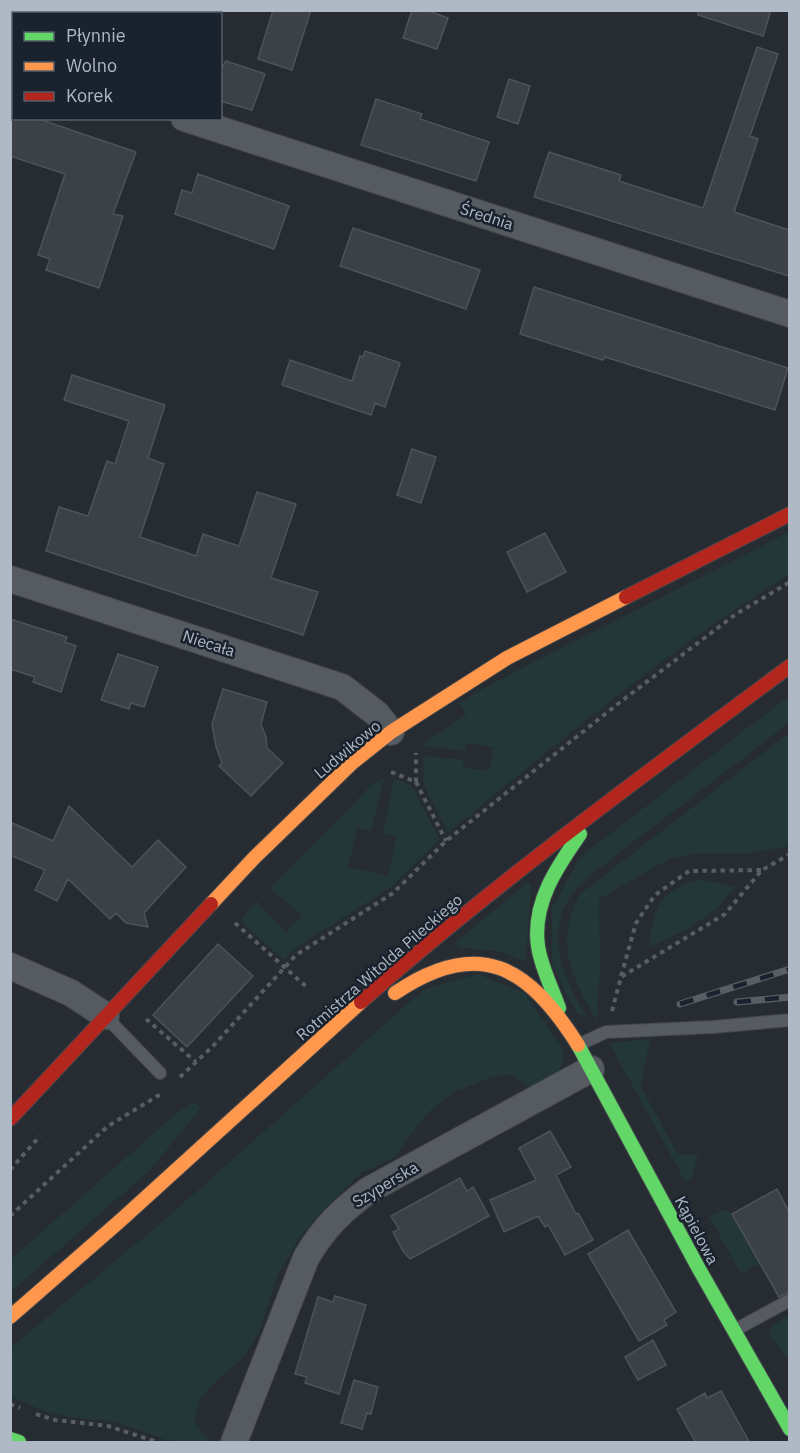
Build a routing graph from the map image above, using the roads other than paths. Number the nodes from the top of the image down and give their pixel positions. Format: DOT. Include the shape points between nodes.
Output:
graph roads {
  1 [pos="190,120"];
  2 [pos="789,314"];
  3 [pos="789,513"];
  4 [pos="10,579"];
  5 [pos="789,666"];
  6 [pos="391,732"];
  7 [pos="612,799"];
  8 [pos="10,966"];
  9 [pos="106,1016"];
  10 [pos="789,1020"];
  11 [pos="564,1021"];
  12 [pos="315,1044"];
  13 [pos="578,1045"];
  14 [pos="591,1068"];
  15 [pos="160,1073"];
  16 [pos="10,1119"];
  17 [pos="789,1300"];
  18 [pos="10,1317"];
  19 [pos="734,1331"];
  20 [pos="789,1429"];
  21 [pos="10,1439"];
  22 [pos="18,1442"];
  23 [pos="234,1443"];
  1 -- 2 [label="street, Średnia"];
  3 -- 6 [label="main road, Ludwikowo" via="507,658"];
  4 -- 6 [label="street, Niecała" via="342,687 377,714"];
  5 -- 7 [label="main road, Rotmistrza Witolda Pileckiego"];
  6 -- 9 [label="main road, Ludwikowo" via="340,774 254,858"];
  7 -- 11 [label="main road" via="582,830 565,855 551,877 540,907 538,946"];
  7 -- 12 [label="main road, Rotmistrza Witolda Pileckiego" via="449,926"];
  8 -- 9 [label="street" via="71,993"];
  9 -- 15 [label="lane"];
  9 -- 16 [label="main road, Ludwikowo"];
  10 -- 13 [label="lane" via="606,1032"];
  11 -- 12 [label="main road" via="528,982 513,972 493,964 472,962 434,970"];
  11 -- 13 [label="main road, Kąpielowa"];
  12 -- 18 [label="main road, Rotmistrza Witolda Pileckiego"];
  13 -- 14 [label="main road, Kąpielowa"];
  14 -- 19 [label="main road, Kąpielowa"];
  14 -- 23 [label="street, Szyperska" via="369,1190 341,1211 306,1258"];
  17 -- 19 [label="lane"];
  19 -- 20 [label="main road, Kąpielowa"];
  21 -- 22 [label="main road"];
}
